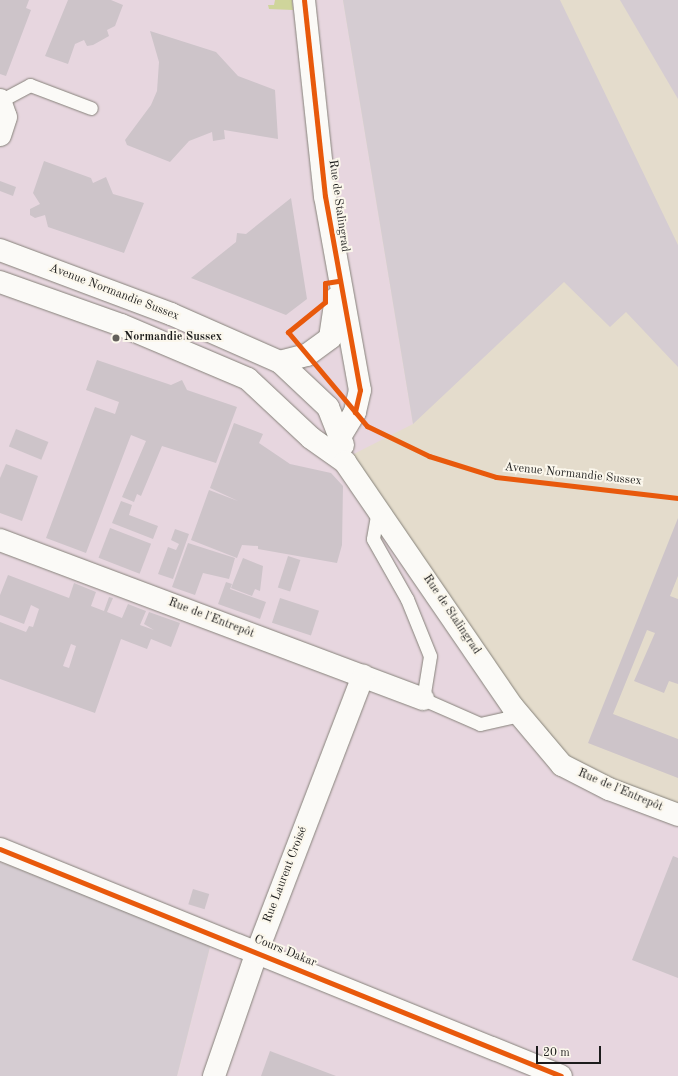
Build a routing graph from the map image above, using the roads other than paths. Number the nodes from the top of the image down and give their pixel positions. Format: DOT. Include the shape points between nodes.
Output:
graph roads {
  1 [pos="304,0"];
  2 [pos="90,108"];
  3 [pos="2,113"];
  4 [pos="0,250"];
  5 [pos="338,281"];
  6 [pos="0,282"];
  7 [pos="280,362"];
  8 [pos="341,435"];
  9 [pos="345,462"];
  10 [pos="378,510"];
  11 [pos="2,546"];
  12 [pos="362,676"];
  13 [pos="422,699"];
  14 [pos="520,715"];
  15 [pos="562,765"];
  16 [pos="678,815"];
  17 [pos="0,848"];
  18 [pos="257,952"];
  19 [pos="214,1076"];
  20 [pos="561,1076"];
  1 -- 5 [label="street, Rue de Stalingrad" via="325,196"];
  2 -- 3 [label="lane" via="30,85"];
  4 -- 7 [label="street, Avenue Normandie Sussex" via="171,314"];
  5 -- 7 [label="street, Rue de Stalingrad" via="330,338 307,355"];
  5 -- 8 [label="street, Rue de Stalingrad" via="360,390 355,412"];
  6 -- 9 [label="street" via="121,325 248,379 311,438"];
  7 -- 8 [label="street, Avenue Normandie Sussex" via="328,407"];
  8 -- 9 [label="street, Avenue Normandie Sussex"];
  9 -- 10 [label="street, Rue de Stalingrad"];
  10 -- 13 [label="lane" via="373,539 407,599 430,656"];
  10 -- 14 [label="street, Rue de Stalingrad"];
  11 -- 12 [label="street, Rue de l'Entrepôt"];
  12 -- 13 [label="street, Rue de l'Entrepôt"];
  12 -- 18 [label="street, Rue Laurent Croisé"];
  13 -- 14 [label="lane" via="480,724"];
  14 -- 15 [label="street, Rue de Stalingrad"];
  15 -- 16 [label="street, Rue de l'Entrepôt" via="610,789"];
  17 -- 18 [label="street, Cours Dakar"];
  18 -- 19 [label="street, Rue Laurent Croisé"];
  18 -- 20 [label="street, Cours Dakar"];
}
